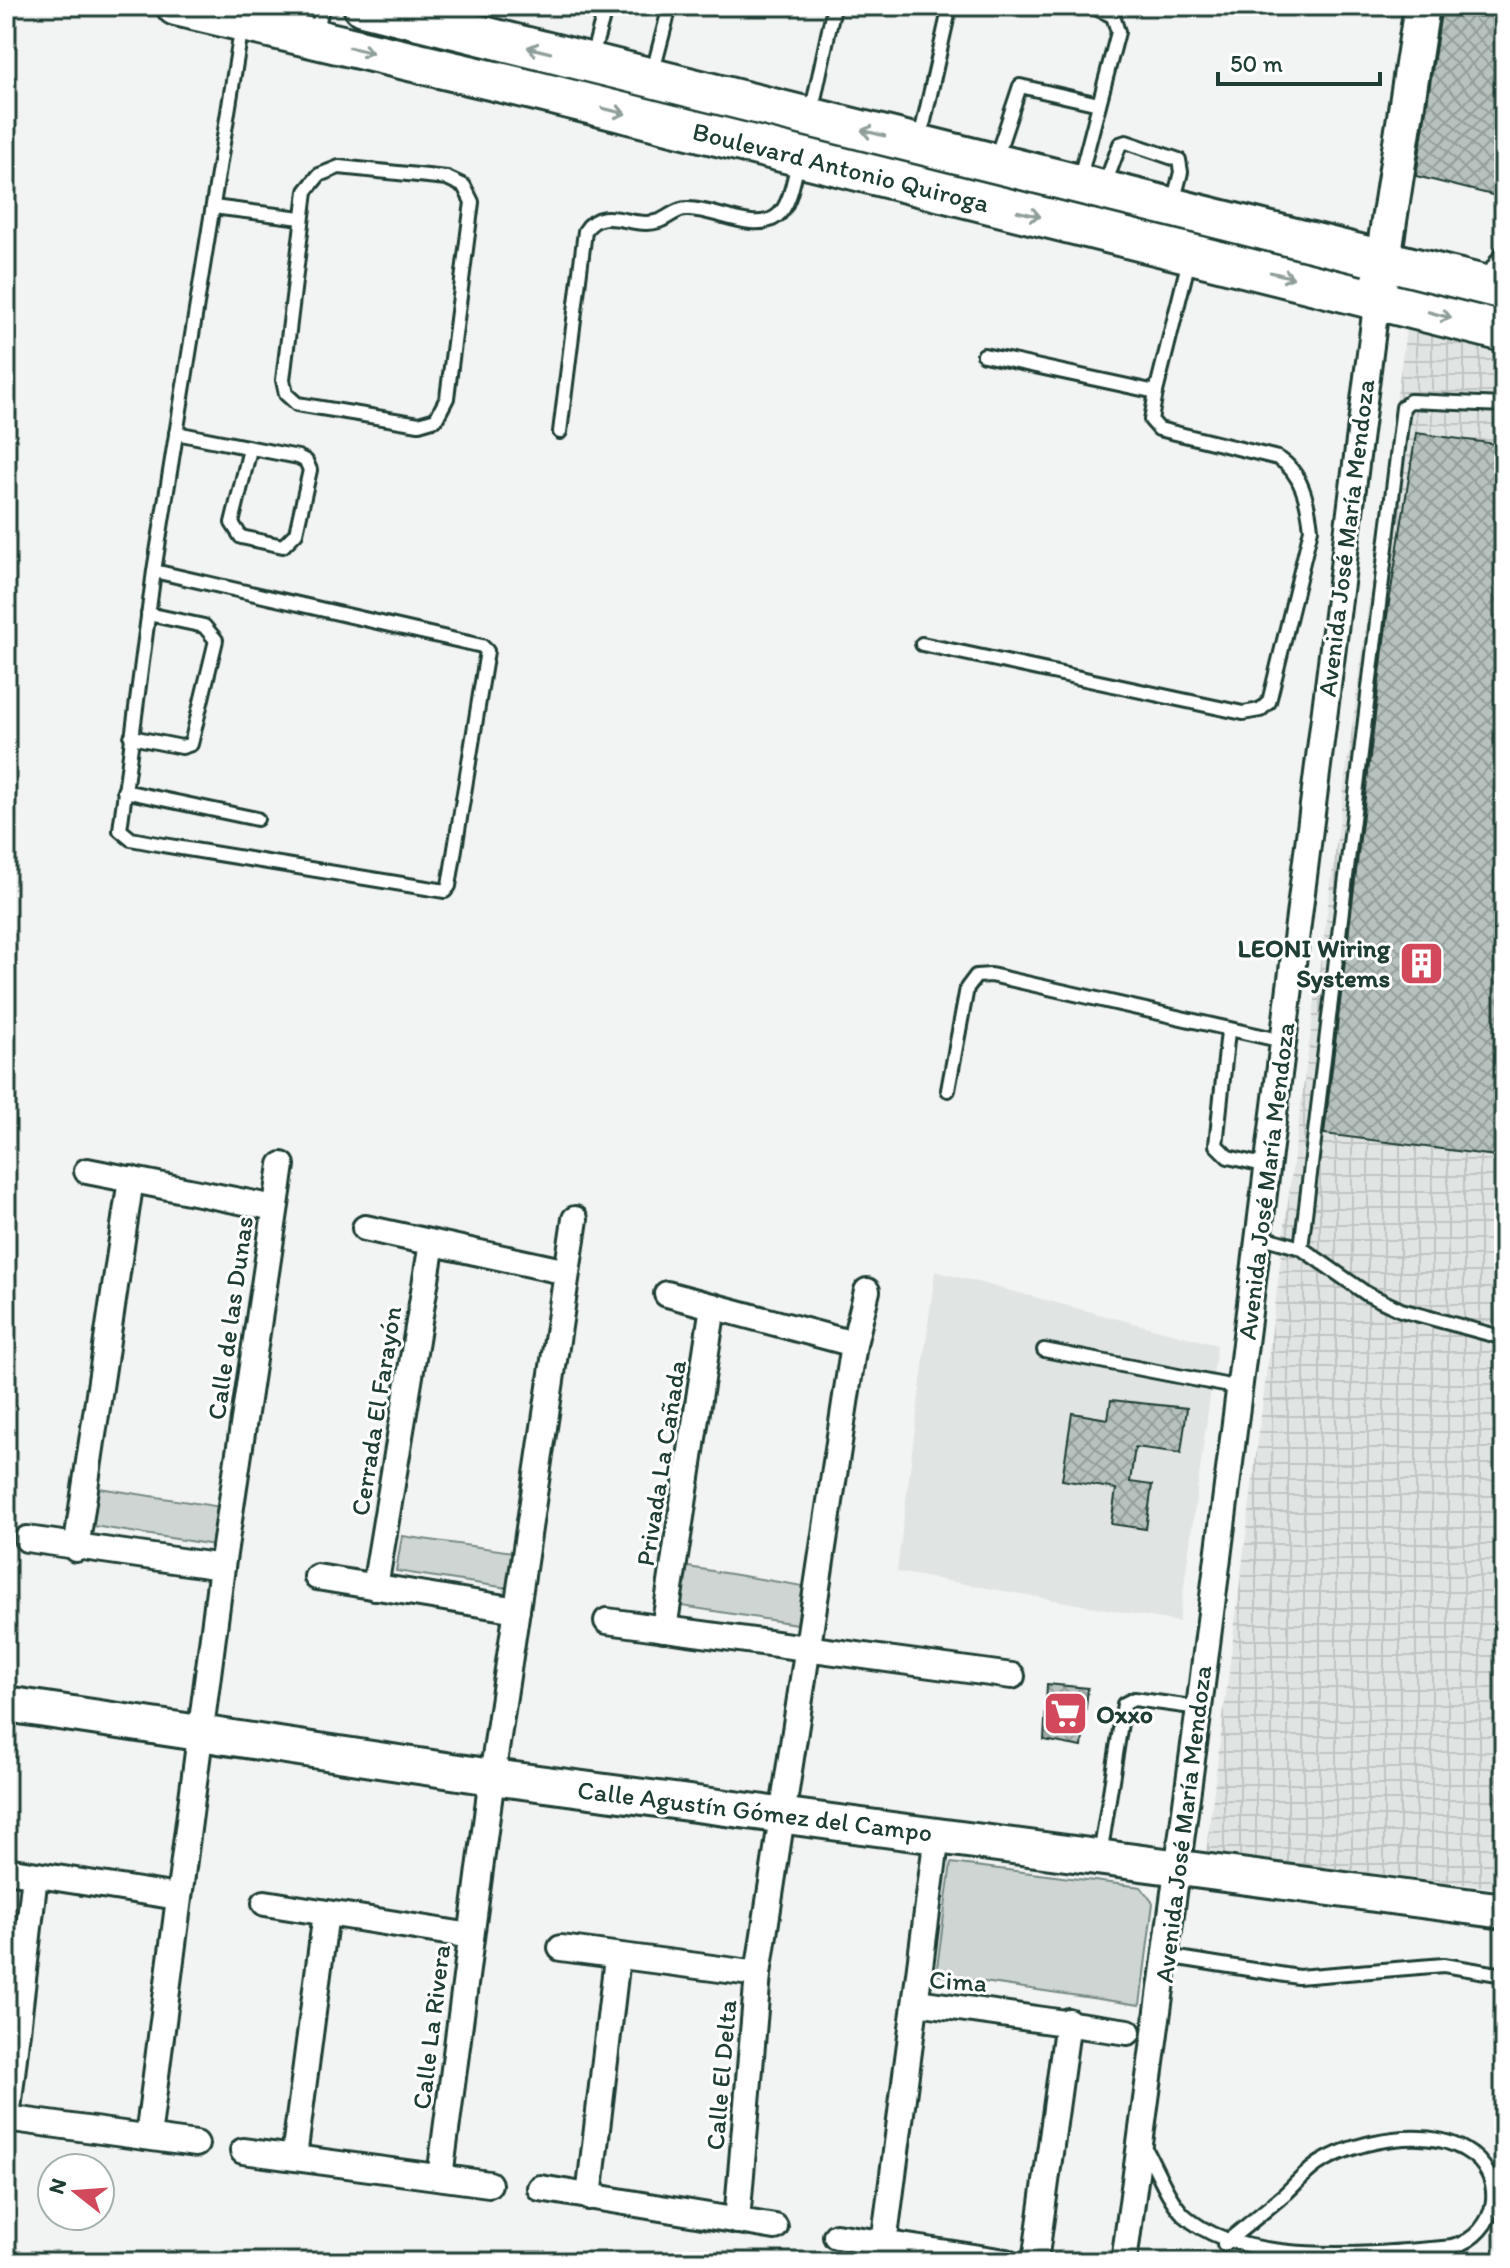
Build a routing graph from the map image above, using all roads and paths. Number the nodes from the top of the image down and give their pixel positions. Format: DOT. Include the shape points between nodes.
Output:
graph roads {
  1 [pos="176,6"];
  2 [pos="363,6"];
  3 [pos="606,6"];
  4 [pos="670,6"];
  5 [pos="834,6"];
  6 [pos="950,6"];
  7 [pos="1092,6"];
  8 [pos="1422,6"];
  9 [pos="244,14"];
  10 [pos="440,15"];
  11 [pos="303,21"];
  12 [pos="591,63"];
  13 [pos="651,78"];
  14 [pos="1099,104"];
  15 [pos="811,117"];
  16 [pos="919,144"];
  17 [pos="799,158"];
  18 [pos="995,163"];
  19 [pos="1091,187"];
  20 [pos="213,207"];
  21 [pos="1172,208"];
  22 [pos="301,218"];
  23 [pos="1504,250"];
  24 [pos="1191,253"];
  25 [pos="1383,261"];
  26 [pos="1493,287"];
  27 [pos="1377,298"];
  28 [pos="1504,332"];
  29 [pos="984,355"];
  30 [pos="1156,392"];
  31 [pos="1504,405"];
  32 [pos="560,432"];
  33 [pos="176,433"];
  34 [pos="250,449"];
  35 [pos="154,571"];
  36 [pos="148,614"];
  37 [pos="922,644"];
  38 [pos="131,737"];
  39 [pos="124,791"];
  40 [pos="257,819"];
  41 [pos="1228,1031"];
  42 [pos="1283,1041"];
  43 [pos="948,1090"];
  44 [pos="282,1165"];
  45 [pos="1268,1166"];
  46 [pos="87,1171"];
  47 [pos="131,1179"];
  48 [pos="275,1208"];
  49 [pos="575,1219"];
  50 [pos="365,1228"];
  51 [pos="1259,1236"];
  52 [pos="432,1243"];
  53 [pos="1301,1248"];
  54 [pos="567,1272"];
  55 [pos="867,1291"];
  56 [pos="667,1294"];
  57 [pos="713,1306"];
  58 [pos="1504,1338"];
  59 [pos="854,1344"];
  60 [pos="1044,1350"];
  61 [pos="1240,1388"];
  62 [pos="27,1539"];
  63 [pos="76,1549"];
  64 [pos="222,1567"];
  65 [pos="317,1577"];
  66 [pos="375,1587"];
  67 [pos="517,1610"];
  68 [pos="607,1621"];
  69 [pos="664,1629"];
  70 [pos="807,1649"];
  71 [pos="1012,1676"];
  72 [pos="6,1704"];
  73 [pos="1199,1708"];
  74 [pos="202,1732"];
  75 [pos="492,1777"];
  76 [pos="783,1815"];
  77 [pos="937,1835"];
  78 [pos="1100,1859"];
  79 [pos="1178,1868"];
  80 [pos="6,1870"];
  81 [pos="35,1875"];
  82 [pos="178,1897"];
  83 [pos="265,1903"];
  84 [pos="1504,1911"];
  85 [pos="326,1913"];
  86 [pos="471,1936"];
  87 [pos="561,1948"];
  88 [pos="1166,1956"];
  89 [pos="617,1958"];
  90 [pos="758,1974"];
  91 [pos="1504,1975"];
  92 [pos="917,2002"];
  93 [pos="1068,2021"];
  94 [pos="1128,2032"];
  95 [pos="7,2118"];
  96 [pos="148,2137"];
  97 [pos="1141,2141"];
  98 [pos="196,2144"];
  99 [pos="243,2151"];
  100 [pos="294,2157"];
  101 [pos="440,2177"];
  102 [pos="489,2184"];
  103 [pos="540,2188"];
  104 [pos="589,2197"];
  105 [pos="737,2221"];
  106 [pos="775,2227"];
  107 [pos="836,2236"];
  108 [pos="884,2244"];
  109 [pos="1224,2244"];
  110 [pos="1006,2262"];
  111 [pos="1035,2262"];
  112 [pos="1124,2262"];
  1 -- 9 [label="main road, Boulevard Antonio Quiroga"];
  2 -- 10 [label="main road, Boulevard Antonio Quiroga"];
  3 -- 12 [label="lane"];
  4 -- 13 [label="lane"];
  5 -- 15 [label="lane"];
  6 -- 16 [label="lane"];
  7 -- 14 [label="lane" via="1113,16 1118,32"];
  8 -- 25 [label="street, Avenida José María Mendoza"];
  9 -- 11 [label="main road, Boulevard Antonio Quiroga"];
  9 -- 20 [label="lane"];
  12 -- 10 [label="main road, Boulevard Antonio Quiroga, one-way"];
  11 -- 17 [label="main road, Boulevard Antonio Quiroga, one-way"];
  12 -- 13 [label="main road, Boulevard Antonio Quiroga"];
  13 -- 15 [label="main road, Boulevard Antonio Quiroga"];
  14 -- 18 [label="lane" via="1020,86"];
  14 -- 19 [label="lane"];
  16 -- 15 [label="main road, Boulevard Antonio Quiroga, one-way"];
  16 -- 18 [label="main road, Boulevard Antonio Quiroga"];
  17 -- 24 [label="main road, Boulevard Antonio Quiroga, one-way"];
  17 -- 32 [label="lane" via="784,208 761,222 684,208 658,222 592,220 585,231"];
  18 -- 19 [label="main road, Boulevard Antonio Quiroga"];
  19 -- 21 [label="main road, Boulevard Antonio Quiroga"];
  19 -- 21 [label="lane" via="1126,142 1179,160"];
  20 -- 22 [label="lane"];
  20 -- 33 [label="lane"];
  21 -- 25 [label="main road, Boulevard Antonio Quiroga"];
  22 -- 22 [label="lane" via="306,191 319,175 339,167 447,178 464,186 472,202 447,398 436,419 419,424 297,404 286,394 283,380"];
  23 -- 26 [label="lane"];
  24 -- 27 [label="main road, Boulevard Antonio Quiroga, one-way"];
  24 -- 30 [label="lane"];
  25 -- 26 [label="main road, Boulevard Antonio Quiroga"];
  25 -- 27 [label="street, Avenida José María Mendoza"];
  27 -- 28 [label="main road, Boulevard Antonio Quiroga, one-way"];
  27 -- 42 [label="street, Avenida José María Mendoza"];
  29 -- 30 [label="lane"];
  30 -- 37 [label="lane" via="1151,420 1159,429 1278,458 1291,465 1308,501 1311,529 1269,702 1243,713"];
  31 -- 53 [label="lane" via="1410,401 1403,407"];
  33 -- 34 [label="lane"];
  33 -- 35 [label="lane"];
  34 -- 34 [label="lane" via="232,523 241,537 283,546 296,533 310,470 298,457"];
  35 -- 36 [label="lane"];
  35 -- 39 [label="lane" via="482,646 488,658 445,891 131,839 120,830"];
  36 -- 38 [label="lane"];
  36 -- 38 [label="lane" via="204,626 216,640 191,744 182,747"];
  38 -- 39 [label="lane"];
  39 -- 40 [label="lane"];
  41 -- 42 [label="lane"];
  41 -- 43 [label="lane" via="991,975 976,976 967,988"];
  41 -- 45 [label="lane" via="1216,1145 1228,1157"];
  42 -- 45 [label="street, Avenida José María Mendoza"];
  44 -- 48 [label="street"];
  45 -- 51 [label="street, Avenida José María Mendoza"];
  46 -- 47 [label="street, Calle de las Dunas"];
  47 -- 48 [label="street, Calle de las Dunas"];
  47 -- 63 [label="street"];
  48 -- 64 [label="street, Calle de las Dunas"];
  49 -- 54 [label="street"];
  50 -- 52 [label="street"];
  51 -- 53 [label="lane"];
  51 -- 61 [label="street, Avenida José María Mendoza"];
  52 -- 54 [label="street"];
  52 -- 66 [label="street, Cerrada El Farayón"];
  53 -- 58 [label="lane" via="1367,1294 1401,1310"];
  54 -- 67 [label="street"];
  55 -- 59 [label="street"];
  56 -- 57 [label="street"];
  57 -- 59 [label="street"];
  57 -- 69 [label="street, Privada La Cañada"];
  59 -- 70 [label="street"];
  60 -- 61 [label="lane"];
  61 -- 73 [label="street, Avenida José María Mendoza"];
  62 -- 63 [label="street"];
  63 -- 64 [label="street"];
  64 -- 74 [label="street, Calle de las Dunas"];
  65 -- 66 [label="street"];
  66 -- 67 [label="street"];
  67 -- 75 [label="street"];
  68 -- 69 [label="street"];
  69 -- 70 [label="street"];
  70 -- 71 [label="street"];
  70 -- 76 [label="street"];
  72 -- 74 [label="street, Calle Agustín Gómez del Campo"];
  73 -- 78 [label="lane" via="1134,1699 1124,1704"];
  73 -- 79 [label="street, Avenida José María Mendoza"];
  74 -- 75 [label="street, Calle Agustín Gómez del Campo"];
  74 -- 82 [label="street, Calle de las Dunas"];
  75 -- 76 [label="street, Calle Agustín Gómez del Campo"];
  75 -- 86 [label="street"];
  76 -- 77 [label="street, Calle Agustín Gómez del Campo"];
  76 -- 90 [label="street"];
  77 -- 78 [label="street, Calle Agustín Gómez del Campo"];
  77 -- 92 [label="street"];
  78 -- 79 [label="street, Calle Agustín Gómez del Campo"];
  79 -- 84 [label="street, Calle Agustín Gómez del Campo"];
  79 -- 88 [label="street, Avenida José María Mendoza"];
  80 -- 81 [label="street"];
  81 -- 82 [label="street"];
  81 -- 95 [label="street"];
  82 -- 96 [label="street, Calle de las Dunas"];
  83 -- 85 [label="street, Calle La Rivera"];
  85 -- 86 [label="street, Calle La Rivera"];
  85 -- 100 [label="street"];
  86 -- 101 [label="street, Calle La Rivera"];
  87 -- 89 [label="street, Calle El Delta"];
  88 -- 91 [label="lane" via="1298,1977 1444,1965"];
  88 -- 97 [label="street, Avenida José María Mendoza"];
  89 -- 90 [label="street, Calle El Delta"];
  89 -- 104 [label="street"];
  90 -- 105 [label="street, Calle El Delta"];
  92 -- 93 [label="street, Cima"];
  92 -- 108 [label="street, Cima"];
  93 -- 94 [label="street, Cima"];
  93 -- 111 [label="street"];
  95 -- 96 [label="street"];
  96 -- 98 [label="street"];
  97 -- 109 [label="lane" via="1183,2215"];
  97 -- 112 [label="street, Avenida José María Mendoza"];
  99 -- 100 [label="street"];
  100 -- 101 [label="street"];
  101 -- 102 [label="street"];
  103 -- 104 [label="street"];
  104 -- 105 [label="street"];
  105 -- 106 [label="street"];
  107 -- 108 [label="street"];
  108 -- 110 [label="street"];
  109 -- 109 [label="lane" via="1344,2257 1452,2247 1470,2242 1486,2225 1495,2198 1486,2169 1468,2151 1446,2141 1360,2145 1320,2162"];
}
